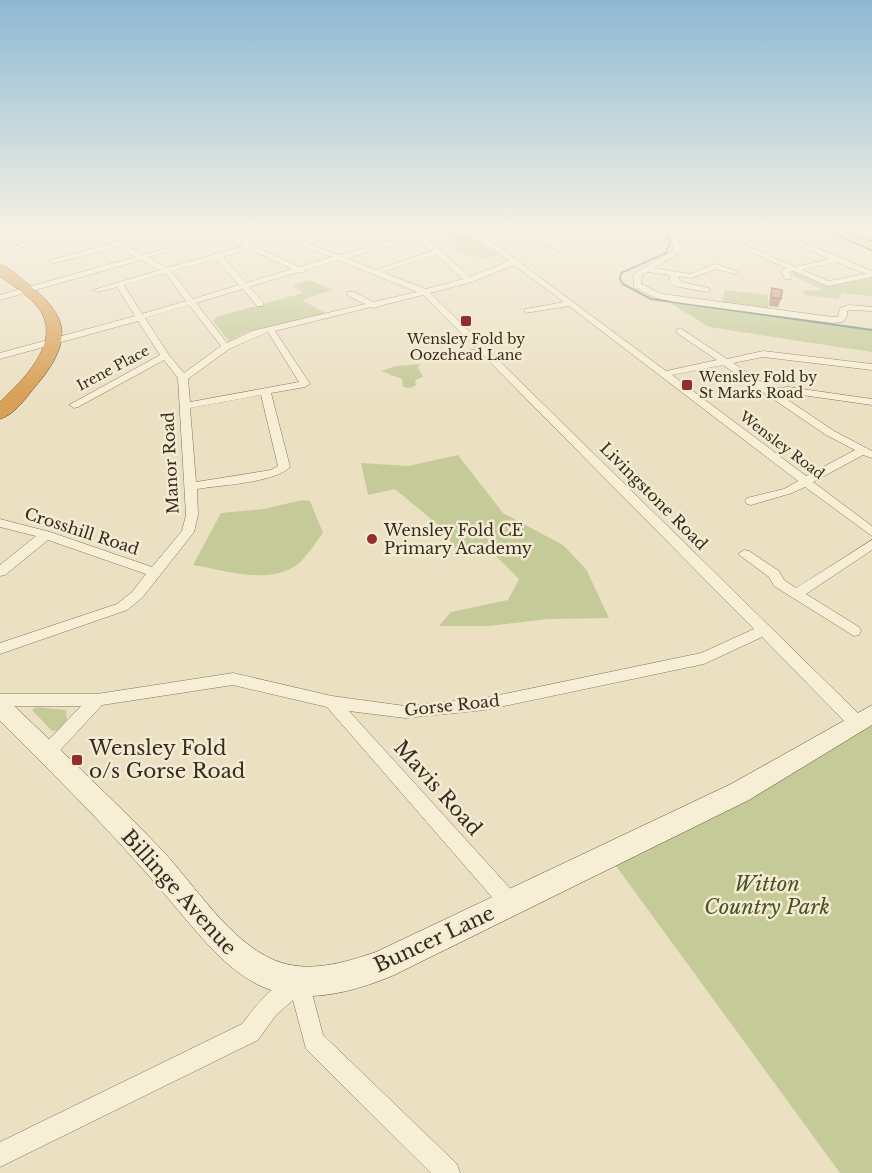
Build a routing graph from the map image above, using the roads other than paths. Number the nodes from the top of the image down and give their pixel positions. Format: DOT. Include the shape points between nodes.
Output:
graph roads {
  1 [pos="244,285"];
  2 [pos="22,286"];
  3 [pos="42,286"];
  4 [pos="113,286"];
  5 [pos="120,286"];
  6 [pos="179,286"];
  7 [pos="242,286"];
  8 [pos="410,286"];
  9 [pos="448,286"];
  10 [pos="547,286"];
  11 [pos="638,286"];
  12 [pos="682,286"];
  13 [pos="27,290"];
  14 [pos="97,290"];
  15 [pos="706,290"];
  16 [pos="425,292"];
  17 [pos="351,294"];
  18 [pos="0,298"];
  19 [pos="191,301"];
  20 [pos="571,303"];
  21 [pos="260,304"];
  22 [pos="375,306"];
  23 [pos="872,309"];
  24 [pos="528,311"];
  25 [pos="141,317"];
  26 [pos="270,329"];
  27 [pos="680,331"];
  28 [pos="52,342"];
  29 [pos="225,347"];
  30 [pos="485,351"];
  31 [pos="0,356"];
  32 [pos="165,356"];
  33 [pos="452,356"];
  34 [pos="724,362"];
  35 [pos="872,367"];
  36 [pos="664,374"];
  37 [pos="183,378"];
  38 [pos="265,392"];
  39 [pos="771,393"];
  40 [pos="872,402"];
  41 [pos="74,405"];
  42 [pos="185,406"];
  43 [pos="0,413"];
  44 [pos="867,453"];
  45 [pos="806,482"];
  46 [pos="191,486"];
  47 [pos="751,501"];
  48 [pos="0,523"];
  49 [pos="872,532"];
  50 [pos="46,535"];
  51 [pos="872,544"];
  52 [pos="744,554"];
  53 [pos="0,572"];
  54 [pos="151,574"];
  55 [pos="796,594"];
  56 [pos="765,630"];
  57 [pos="854,631"];
  58 [pos="0,649"];
  59 [pos="0,700"];
  60 [pos="97,700"];
  61 [pos="332,702"];
  62 [pos="0,705"];
  63 [pos="865,719"];
  64 [pos="47,753"];
  65 [pos="511,904"];
  66 [pos="299,982"];
  67 [pos="0,1155"];
  68 [pos="448,1173"];
  1 -- 21 [label="street"];
  2 -- 13 [label="highway"];
  3 -- 13 [label="street"];
  4 -- 14 [label="street"];
  5 -- 25 [label="street"];
  6 -- 19 [label="street"];
  7 -- 19 [label="street"];
  8 -- 16 [label="street"];
  9 -- 16 [label="street"];
  10 -- 20 [label="street, Wensley Road"];
  11 -- 23 [label="street" via="675,300 832,320 840,320 843,310 849,308"];
  12 -- 15 [label="street"];
  13 -- 18 [label="street"];
  13 -- 28 [label="highway" via="49,313 54,330"];
  16 -- 22 [label="street"];
  16 -- 30 [label="street, Livingstone Road"];
  17 -- 22 [label="street"];
  19 -- 25 [label="street"];
  19 -- 29 [label="street"];
  20 -- 24 [label="street"];
  20 -- 36 [label="street, Wensley Road"];
  22 -- 26 [label="street"];
  25 -- 28 [label="street"];
  25 -- 32 [label="street"];
  26 -- 29 [label="street"];
  26 -- 38 [label="street" via="305,384"];
  27 -- 34 [label="street"];
  28 -- 31 [label="street"];
  28 -- 43 [label="highway" via="36,375"];
  29 -- 37 [label="street"];
  30 -- 33 [label="street"];
  30 -- 56 [label="street, Livingstone Road"];
  32 -- 37 [label="street"];
  32 -- 41 [label="street, Irene Place"];
  34 -- 35 [label="street" via="763,354"];
  34 -- 36 [label="street"];
  34 -- 39 [label="street"];
  36 -- 45 [label="street, Wensley Road"];
  37 -- 42 [label="street, Manor Road"];
  38 -- 42 [label="street"];
  38 -- 46 [label="street" via="284,467 274,473"];
  39 -- 40 [label="street" via="788,390"];
  39 -- 44 [label="street"];
  42 -- 46 [label="street, Manor Road"];
  44 -- 45 [label="street"];
  45 -- 47 [label="street"];
  45 -- 49 [label="street, Wensley Road"];
  46 -- 54 [label="street, Manor Road" via="188,532"];
  48 -- 50 [label="street, Crosshill Road"];
  50 -- 53 [label="street"];
  50 -- 54 [label="street, Crosshill Road"];
  51 -- 55 [label="street"];
  52 -- 55 [label="street"];
  54 -- 58 [label="street, Manor Road" via="122,607"];
  55 -- 57 [label="street"];
  56 -- 61 [label="street, Gorse Road" via="704,658 485,704 405,712"];
  56 -- 63 [label="street, Livingstone Road"];
  59 -- 60 [label="street, Gorse Road"];
  60 -- 61 [label="street, Gorse Road" via="233,679"];
  60 -- 64 [label="street"];
  61 -- 65 [label="street, Mavis Road"];
  62 -- 64 [label="main road, Billinge Avenue"];
  63 -- 65 [label="main road, Buncer Lane" via="740,792"];
  64 -- 66 [label="main road, Billinge Avenue" via="152,859 240,959 270,974"];
  65 -- 66 [label="main road, Buncer Lane" via="381,965 335,981"];
  66 -- 67 [label="street" via="268,1007 250,1032"];
  66 -- 68 [label="street" via="314,1041"];
}
